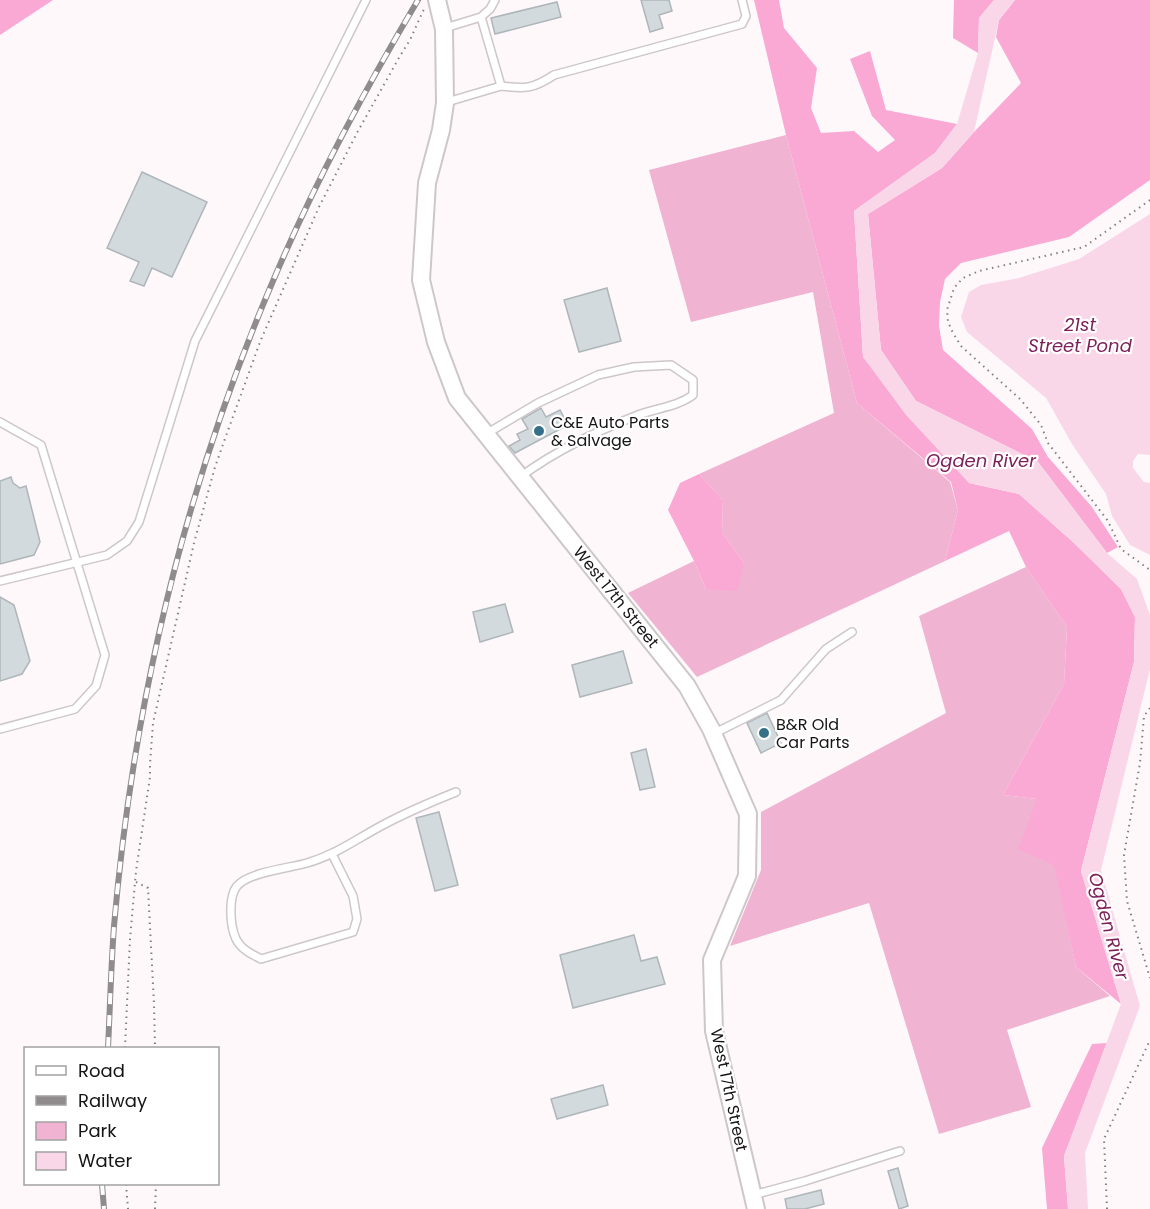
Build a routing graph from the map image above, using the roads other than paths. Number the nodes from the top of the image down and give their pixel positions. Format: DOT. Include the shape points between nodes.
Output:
graph roads {
  1 [pos="366,0"];
  2 [pos="495,0"];
  3 [pos="742,0"];
  4 [pos="434,2"];
  5 [pos="481,17"];
  6 [pos="444,28"];
  7 [pos="501,86"];
  8 [pos="444,103"];
  9 [pos="0,422"];
  10 [pos="485,434"];
  11 [pos="520,477"];
  12 [pos="77,562"];
  13 [pos="0,581"];
  14 [pos="852,632"];
  15 [pos="0,729"];
  16 [pos="713,734"];
  17 [pos="456,792"];
  18 [pos="332,854"];
  19 [pos="900,1151"];
  20 [pos="755,1202"];
  1 -- 12 [label="lane" via="195,340 139,522 127,541 107,555"];
  2 -- 5 [label="lane"];
  3 -- 7 [label="lane" via="746,16 742,24 554,75 522,89"];
  4 -- 6 [label="street, West 17th Street"];
  5 -- 6 [label="lane"];
  5 -- 7 [label="lane"];
  6 -- 8 [label="street, West 17th Street"];
  7 -- 8 [label="lane"];
  8 -- 10 [label="street, West 17th Street" via="427,183 421,280 436,342 457,398"];
  9 -- 12 [label="lane" via="41,445"];
  10 -- 11 [label="street, West 17th Street"];
  10 -- 11 [label="lane" via="598,375 634,367 672,365 693,380 693,395 685,401 607,427 563,448"];
  11 -- 16 [label="street, West 17th Street" via="687,686"];
  12 -- 13 [label="lane"];
  12 -- 15 [label="lane" via="105,654 96,686 75,709"];
  14 -- 16 [label="lane" via="826,649 781,700"];
  16 -- 20 [label="street, West 17th Street" via="748,814 747,876 712,960 714,1031"];
  17 -- 18 [label="lane" via="414,809"];
  18 -- 18 [label="lane" via="253,876 237,885 231,902 231,923 247,952 261,959 353,932 357,919 353,896"];
  19 -- 20 [label="lane" via="805,1181"];
}
